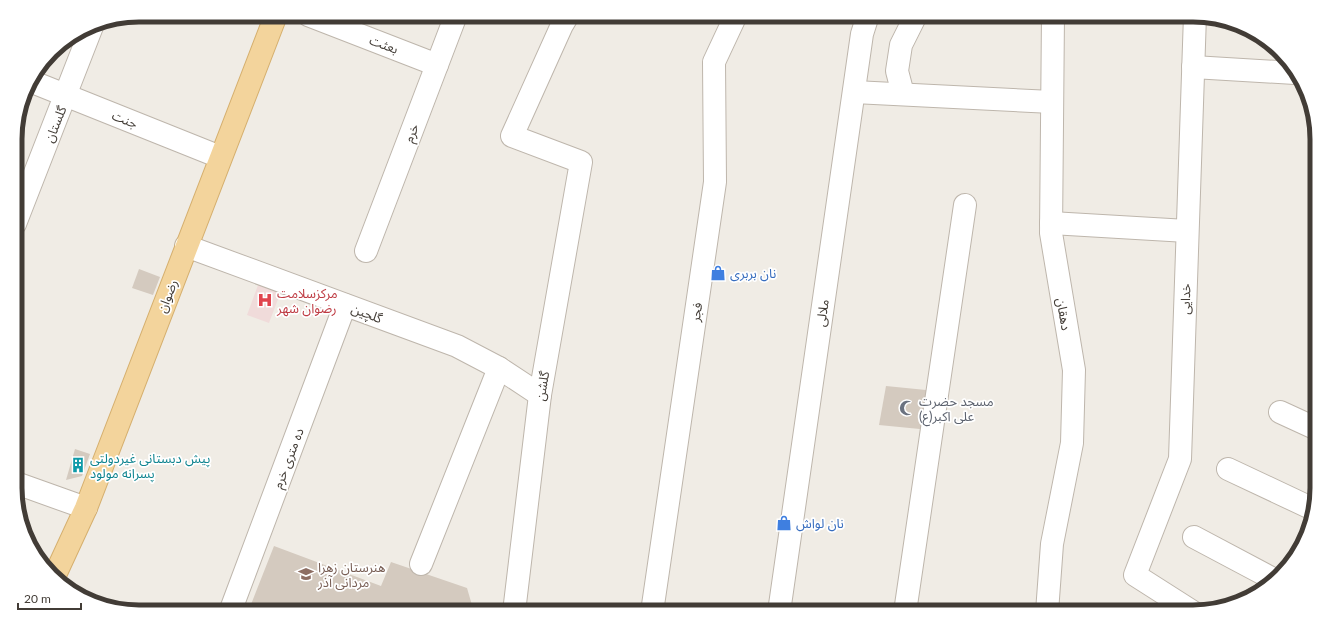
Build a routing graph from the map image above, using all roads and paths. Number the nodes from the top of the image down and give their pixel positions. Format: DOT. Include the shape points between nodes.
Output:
graph roads {
  1 [pos="273,22"];
  2 [pos="326,22"];
  3 [pos="453,22"];
  4 [pos="564,22"];
  5 [pos="733,22"];
  6 [pos="866,22"];
  7 [pos="912,22"];
  8 [pos="1053,22"];
  9 [pos="1195,22"];
  10 [pos="90,33"];
  11 [pos="437,65"];
  12 [pos="1192,67"];
  13 [pos="1289,73"];
  14 [pos="36,84"];
  15 [pos="854,92"];
  16 [pos="903,94"];
  17 [pos="66,96"];
  18 [pos="1052,102"];
  19 [pos="220,157"];
  20 [pos="965,205"];
  21 [pos="22,209"];
  22 [pos="1051,222"];
  23 [pos="1187,231"];
  24 [pos="186,246"];
  25 [pos="366,251"];
  26 [pos="346,305"];
  27 [pos="500,368"];
  28 [pos="540,395"];
  29 [pos="1280,412"];
  30 [pos="1310,426"];
  31 [pos="1228,469"];
  32 [pos="22,485"];
  33 [pos="1309,507"];
  34 [pos="86,508"];
  35 [pos="1194,537"];
  36 [pos="421,564"];
  37 [pos="57,572"];
  38 [pos="1269,577"];
  39 [pos="233,605"];
  40 [pos="518,605"];
  41 [pos="653,605"];
  42 [pos="780,605"];
  43 [pos="906,605"];
  44 [pos="1048,605"];
  45 [pos="1182,605"];
  1 -- 19 [label="main road, رضوان"];
  2 -- 11 [label="street, بعثت"];
  3 -- 11 [label="street, خرم"];
  4 -- 28 [label="street, گلشن" via="512,136 582,162"];
  5 -- 41 [label="street, فجر" via="714,62 715,182"];
  6 -- 15 [label="street, ملالی"];
  7 -- 16 [label="street" via="901,45 897,71"];
  8 -- 18 [label="street, دهقان"];
  9 -- 12 [label="street, خدایی"];
  10 -- 17 [label="street, گلستان"];
  11 -- 25 [label="street, خرم"];
  12 -- 13 [label="street"];
  12 -- 23 [label="street, خدایی"];
  14 -- 17 [label="street, جنت"];
  15 -- 16 [label="street"];
  15 -- 42 [label="street, ملالی"];
  16 -- 18 [label="street"];
  17 -- 19 [label="street, جنت"];
  17 -- 21 [label="street, گلستان"];
  18 -- 22 [label="street, دهقان"];
  19 -- 24 [label="main road, رضوان"];
  20 -- 43 [label="street"];
  22 -- 23 [label="street"];
  22 -- 44 [label="street, دهقان" via="1074,370 1072,443 1052,544"];
  23 -- 45 [label="street, خدایی" via="1180,459 1135,575"];
  24 -- 26 [label="street, گلچین"];
  24 -- 34 [label="main road, رضوان"];
  26 -- 27 [label="street, گلچین" via="457,346"];
  26 -- 39 [label="street, ده متری خرم"];
  27 -- 28 [label="street, گلچین"];
  27 -- 36 [label="street"];
  28 -- 40 [label="street, گلشن"];
  29 -- 30 [label="street"];
  31 -- 33 [label="street"];
  32 -- 34 [label="street"];
  34 -- 37 [label="main road, رضوان"];
  35 -- 38 [label="street"];
}
